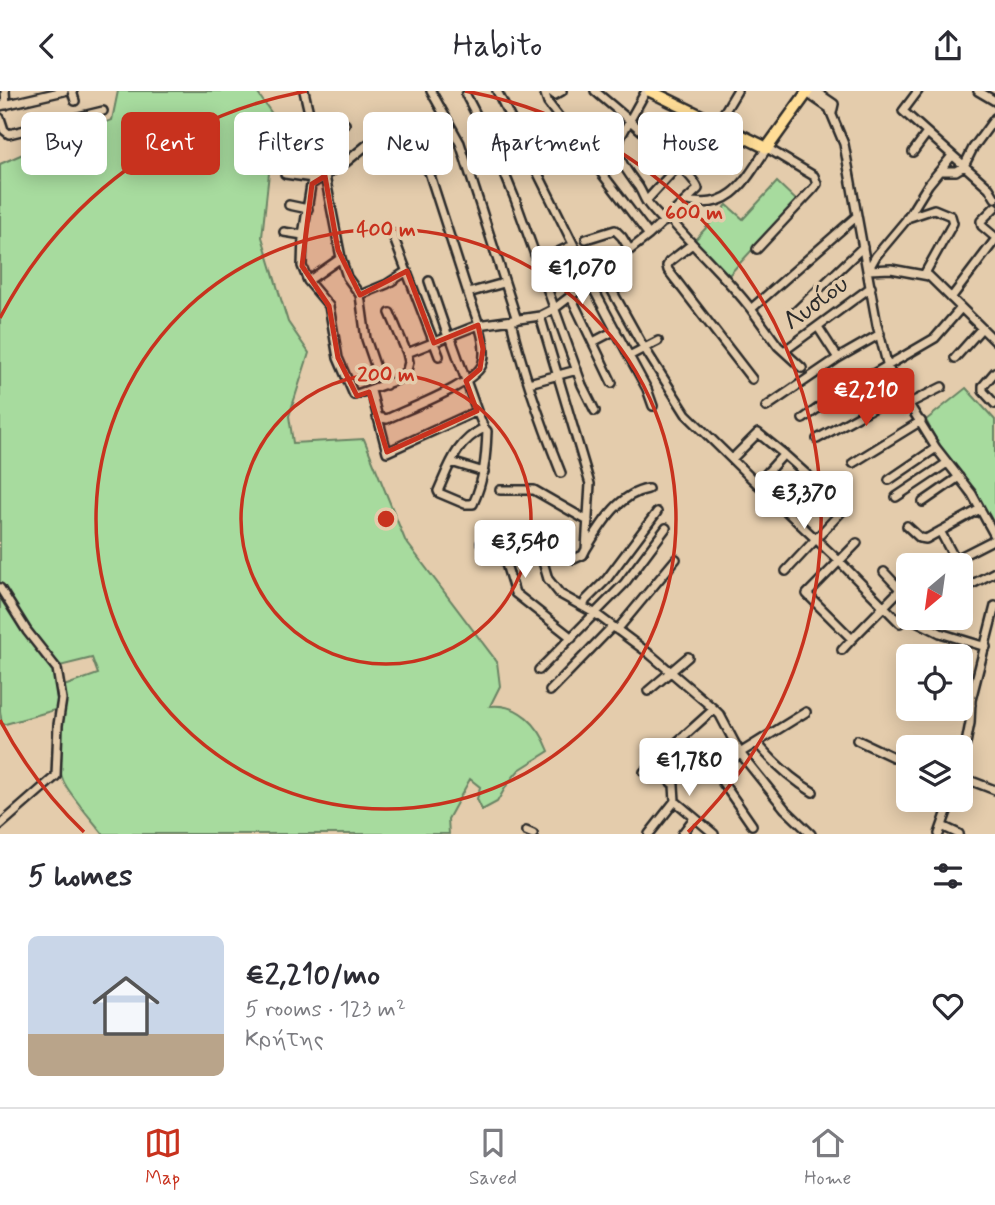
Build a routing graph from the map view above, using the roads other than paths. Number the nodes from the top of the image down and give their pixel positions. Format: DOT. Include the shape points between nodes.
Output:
graph roads {
  1 [pos="5,91"];
  2 [pos="64,91"];
  3 [pos="72,91"];
  4 [pos="304,91"];
  5 [pos="431,91"];
  6 [pos="497,91"];
  7 [pos="544,91"];
  8 [pos="550,91"];
  9 [pos="562,91"];
  10 [pos="595,91"];
  11 [pos="650,91"];
  12 [pos="737,91"];
  13 [pos="918,91"];
  14 [pos="978,91"];
  15 [pos="810,92"];
  16 [pos="42,94"];
  17 [pos="466,95"];
  18 [pos="993,96"];
  19 [pos="75,101"];
  20 [pos="3,106"];
  21 [pos="103,111"];
  22 [pos="309,112"];
  23 [pos="691,112"];
  24 [pos="725,112"];
  25 [pos="0,118"];
  26 [pos="995,118"];
  27 [pos="630,122"];
  28 [pos="638,129"];
  29 [pos="927,133"];
  30 [pos="743,137"];
  31 [pos="363,148"];
  32 [pos="767,148"];
  33 [pos="913,152"];
  34 [pos="951,157"];
  35 [pos="964,166"];
  36 [pos="941,171"];
  37 [pos="289,175"];
  38 [pos="312,175"];
  39 [pos="430,175"];
  40 [pos="670,175"];
  41 [pos="690,175"];
  42 [pos="325,176"];
  43 [pos="312,181"];
  44 [pos="995,181"];
  45 [pos="989,188"];
  46 [pos="922,196"];
  47 [pos="995,198"];
  48 [pos="646,201"];
  49 [pos="688,201"];
  50 [pos="289,205"];
  51 [pos="995,207"];
  52 [pos="308,209"];
  53 [pos="930,209"];
  54 [pos="857,216"];
  55 [pos="907,219"];
  56 [pos="666,220"];
  57 [pos="284,232"];
  58 [pos="392,233"];
  59 [pos="649,235"];
  60 [pos="303,236"];
  61 [pos="995,238"];
  62 [pos="586,239"];
  63 [pos="573,245"];
  64 [pos="691,245"];
  65 [pos="863,247"];
  66 [pos="757,249"];
  67 [pos="629,250"];
  68 [pos="552,255"];
  69 [pos="341,258"];
  70 [pos="868,270"];
  71 [pos="407,271"];
  72 [pos="605,271"];
  73 [pos="924,275"];
  74 [pos="591,280"];
  75 [pos="308,281"];
  76 [pos="429,281"];
  77 [pos="504,283"];
  78 [pos="871,287"];
  79 [pos="468,293"];
  80 [pos="359,295"];
  81 [pos="571,297"];
  82 [pos="951,298"];
  83 [pos="961,308"];
  84 [pos="554,309"];
  85 [pos="751,309"];
  86 [pos="795,312"];
  87 [pos="390,313"];
  88 [pos="540,316"];
  89 [pos="514,320"];
  90 [pos="478,325"];
  91 [pos="818,327"];
  92 [pos="981,329"];
  93 [pos="616,330"];
  94 [pos="880,334"];
  95 [pos="449,336"];
  96 [pos="658,341"];
  97 [pos="995,341"];
  98 [pos="593,342"];
  99 [pos="434,343"];
  100 [pos="644,347"];
  101 [pos="784,351"];
  102 [pos="407,353"];
  103 [pos="439,356"];
  104 [pos="629,356"];
  105 [pos="838,358"];
  106 [pos="955,358"];
  107 [pos="888,367"];
  108 [pos="802,368"];
  109 [pos="578,370"];
  110 [pos="995,372"];
  111 [pos="558,376"];
  112 [pos="752,379"];
  113 [pos="466,381"];
  114 [pos="529,383"];
  115 [pos="612,383"];
  116 [pos="386,385"];
  117 [pos="942,387"];
  118 [pos="371,391"];
  119 [pos="902,392"];
  120 [pos="910,403"];
  121 [pos="995,404"];
  122 [pos="653,406"];
  123 [pos="766,407"];
  124 [pos="477,411"];
  125 [pos="595,411"];
  126 [pos="377,417"];
  127 [pos="803,419"];
  128 [pos="921,421"];
  129 [pos="484,428"];
  130 [pos="817,439"];
  131 [pos="936,448"];
  132 [pos="784,454"];
  133 [pos="732,459"];
  134 [pos="451,462"];
  135 [pos="853,463"];
  136 [pos="947,463"];
  137 [pos="484,472"];
  138 [pos="561,473"];
  139 [pos="958,477"];
  140 [pos="889,480"];
  141 [pos="757,484"];
  142 [pos="648,489"];
  143 [pos="500,490"];
  144 [pos="897,497"];
  145 [pos="923,502"];
  146 [pos="980,509"];
  147 [pos="657,512"];
  148 [pos="588,521"];
  149 [pos="907,526"];
  150 [pos="666,528"];
  151 [pos="940,531"];
  152 [pos="995,537"];
  153 [pos="816,539"];
  154 [pos="481,543"];
  155 [pos="857,543"];
  156 [pos="586,549"];
  157 [pos="951,553"];
  158 [pos="970,553"];
  159 [pos="676,559"];
  160 [pos="839,561"];
  161 [pos="786,571"];
  162 [pos="884,572"];
  163 [pos="995,572"];
  164 [pos="973,583"];
  165 [pos="0,588"];
  166 [pos="583,606"];
  167 [pos="884,606"];
  168 [pos="995,606"];
  169 [pos="596,614"];
  170 [pos="896,618"];
  171 [pos="614,629"];
  172 [pos="934,630"];
  173 [pos="572,638"];
  174 [pos="852,639"];
  175 [pos="986,647"];
  176 [pos="842,650"];
  177 [pos="688,657"];
  178 [pos="538,670"];
  179 [pos="670,671"];
  180 [pos="550,691"];
  181 [pos="648,691"];
  182 [pos="973,697"];
  183 [pos="714,709"];
  184 [pos="806,712"];
  185 [pos="857,740"];
  186 [pos="757,743"];
  187 [pos="740,753"];
  188 [pos="896,760"];
  189 [pos="652,765"];
  190 [pos="644,772"];
  191 [pos="973,782"];
  192 [pos="995,790"];
  193 [pos="813,792"];
  194 [pos="675,801"];
  195 [pos="947,812"];
  196 [pos="694,818"];
  197 [pos="0,825"];
  198 [pos="752,825"];
  199 [pos="940,830"];
  200 [pos="649,834"];
  201 [pos="682,834"];
  202 [pos="714,834"];
  203 [pos="811,834"];
  204 [pos="960,834"];
  1 -- 20 [label="street"];
  2 -- 16 [label="street"];
  3 -- 19 [label="street"];
  4 -- 22 [label="street"];
  5 -- 77 [label="street" via="460,143"];
  6 -- 63 [label="street"];
  7 -- 59 [label="street" via="548,103"];
  8 -- 9 [label="street" via="555,95"];
  10 -- 27 [label="street"];
  11 -- 23 [label="main road"];
  11 -- 27 [label="street"];
  12 -- 24 [label="street"];
  13 -- 29 [label="street" via="903,111"];
  14 -- 18 [label="street"];
  15 -- 32 [label="main road"];
  15 -- 54 [label="street" via="832,113 844,144"];
  16 -- 20 [label="street"];
  17 -- 84 [label="street" via="501,166"];
  21 -- 25 [label="street" via="9,134"];
  26 -- 35 [label="street"];
  27 -- 28 [label="street"];
  27 -- 48 [label="street" via="619,142 621,161"];
  29 -- 33 [label="street"];
  29 -- 34 [label="street"];
  30 -- 32 [label="main road"];
  31 -- 42 [label="street"];
  32 -- 49 [label="street" via="739,190 703,204"];
  32 -- 66 [label="street" via="814,176 817,184"];
  34 -- 35 [label="street"];
  34 -- 36 [label="street"];
  35 -- 36 [label="street"];
  35 -- 45 [label="street"];
  36 -- 46 [label="street"];
  37 -- 43 [label="street"];
  38 -- 43 [label="street"];
  39 -- 79 [label="street"];
  40 -- 48 [label="street"];
  41 -- 49 [label="street" via="698,189"];
  42 -- 43 [label="street"];
  42 -- 69 [label="street"];
  43 -- 52 [label="street"];
  44 -- 45 [label="street"];
  45 -- 47 [label="street"];
  46 -- 53 [label="street"];
  46 -- 55 [label="street"];
  48 -- 56 [label="street"];
  49 -- 56 [label="street"];
  50 -- 52 [label="street"];
  51 -- 61 [label="street" via="981,221"];
  52 -- 60 [label="street"];
  53 -- 55 [label="street"];
  53 -- 73 [label="street" via="945,212 953,223"];
  54 -- 65 [label="street"];
  54 -- 85 [label="street"];
  55 -- 70 [label="street"];
  56 -- 59 [label="street"];
  56 -- 64 [label="street"];
  57 -- 60 [label="street"];
  58 -- 71 [label="street"];
  59 -- 67 [label="street"];
  60 -- 75 [label="street" via="302,266"];
  61 -- 82 [label="street"];
  62 -- 67 [label="street" via="615,230"];
  63 -- 68 [label="street"];
  63 -- 74 [label="street"];
  64 -- 85 [label="street"];
  64 -- 112 [label="street" via="669,262 668,270"];
  65 -- 70 [label="street"];
  65 -- 86 [label="street"];
  67 -- 72 [label="street"];
  69 -- 75 [label="street"];
  69 -- 80 [label="street"];
  70 -- 73 [label="street"];
  70 -- 78 [label="street"];
  71 -- 80 [label="street"];
  71 -- 99 [label="street"];
  72 -- 74 [label="street"];
  72 -- 100 [label="street"];
  73 -- 82 [label="street"];
  74 -- 81 [label="street"];
  74 -- 93 [label="street"];
  75 -- 118 [label="street" via="329,306 338,358 354,395"];
  76 -- 95 [label="street"];
  77 -- 79 [label="street"];
  77 -- 89 [label="street"];
  78 -- 91 [label="street, Λυσίου"];
  78 -- 94 [label="street"];
  79 -- 90 [label="street"];
  80 -- 116 [label="street" via="366,339"];
  81 -- 84 [label="street"];
  81 -- 98 [label="street"];
  82 -- 83 [label="street"];
  83 -- 92 [label="street"];
  83 -- 107 [label="street" via="935,338"];
  84 -- 88 [label="street"];
  84 -- 109 [label="street"];
  85 -- 101 [label="street"];
  87 -- 102 [label="street"];
  88 -- 89 [label="street"];
  88 -- 111 [label="street"];
  89 -- 90 [label="street"];
  89 -- 114 [label="street"];
  90 -- 95 [label="street"];
  90 -- 113 [label="street" via="484,361"];
  91 -- 101 [label="street, Λυσίου"];
  91 -- 105 [label="street"];
  92 -- 97 [label="street"];
  92 -- 106 [label="street"];
  93 -- 98 [label="street"];
  93 -- 104 [label="street"];
  94 -- 105 [label="street"];
  94 -- 107 [label="street"];
  95 -- 99 [label="street"];
  95 -- 113 [label="street"];
  96 -- 100 [label="street"];
  98 -- 115 [label="street"];
  99 -- 102 [label="street"];
  99 -- 103 [label="street"];
  100 -- 104 [label="street"];
  100 -- 133 [label="street" via="686,414"];
  101 -- 108 [label="street"];
  102 -- 116 [label="street" via="404,376"];
  104 -- 122 [label="street"];
  105 -- 123 [label="street"];
  107 -- 119 [label="street"];
  107 -- 127 [label="street"];
  109 -- 111 [label="street"];
  109 -- 125 [label="street"];
  110 -- 121 [label="street" via="983,386"];
  111 -- 114 [label="street"];
  111 -- 148 [label="street" via="590,484"];
  113 -- 124 [label="street"];
  113 -- 126 [label="street" via="387,419"];
  114 -- 138 [label="street"];
  116 -- 118 [label="street"];
  117 -- 120 [label="street"];
  118 -- 126 [label="street"];
  119 -- 120 [label="street"];
  119 -- 130 [label="street"];
  120 -- 128 [label="street"];
  124 -- 126 [label="street" via="387,452"];
  124 -- 129 [label="street"];
  128 -- 131 [label="street"];
  128 -- 135 [label="street"];
  129 -- 134 [label="street" via="465,439"];
  129 -- 137 [label="street"];
  131 -- 136 [label="street"];
  131 -- 140 [label="street"];
  132 -- 133 [label="street" via="758,433"];
  132 -- 141 [label="street"];
  132 -- 153 [label="street" via="843,506"];
  133 -- 141 [label="street"];
  134 -- 137 [label="street"];
  134 -- 137 [label="street" via="436,494 465,504 473,504"];
  136 -- 139 [label="street"];
  136 -- 144 [label="street"];
  139 -- 145 [label="street"];
  139 -- 146 [label="street"];
  141 -- 153 [label="street"];
  142 -- 156 [label="street" via="626,497"];
  143 -- 148 [label="street" via="534,490"];
  146 -- 151 [label="street"];
  146 -- 152 [label="street"];
  147 -- 166 [label="street"];
  148 -- 156 [label="street"];
  149 -- 151 [label="street" via="923,539"];
  150 -- 169 [label="street"];
  151 -- 157 [label="street"];
  152 -- 158 [label="street"];
  153 -- 160 [label="street"];
  153 -- 161 [label="street"];
  154 -- 173 [label="street" via="501,548 515,593"];
  155 -- 160 [label="street"];
  156 -- 166 [label="street" via="575,559 539,529 534,531 553,587"];
  159 -- 171 [label="street"];
  160 -- 167 [label="street"];
  160 -- 174 [label="street" via="807,594"];
  162 -- 167 [label="street" via="900,589"];
  163 -- 164 [label="street"];
  165 -- 197 [label="street" via="57,669 62,699 56,776"];
  166 -- 169 [label="street"];
  167 -- 170 [label="street"];
  167 -- 174 [label="street"];
  168 -- 175 [label="street"];
  169 -- 171 [label="street"];
  169 -- 173 [label="street"];
  171 -- 179 [label="street"];
  171 -- 180 [label="street"];
  172 -- 175 [label="street"];
  173 -- 178 [label="street"];
  174 -- 176 [label="street"];
  175 -- 182 [label="street"];
  177 -- 179 [label="street"];
  179 -- 181 [label="street"];
  179 -- 183 [label="street"];
  183 -- 187 [label="street"];
  183 -- 189 [label="street"];
  184 -- 186 [label="street"];
  185 -- 188 [label="street"];
  186 -- 187 [label="street"];
  186 -- 193 [label="street" via="795,781"];
  187 -- 198 [label="street" via="719,775"];
  187 -- 203 [label="street"];
  189 -- 190 [label="street"];
  189 -- 194 [label="street" via="674,785"];
  191 -- 192 [label="street"];
  194 -- 196 [label="street"];
  194 -- 200 [label="street"];
  195 -- 199 [label="street"];
  196 -- 201 [label="street"];
  196 -- 202 [label="street"];
  199 -- 204 [label="street"];
}
